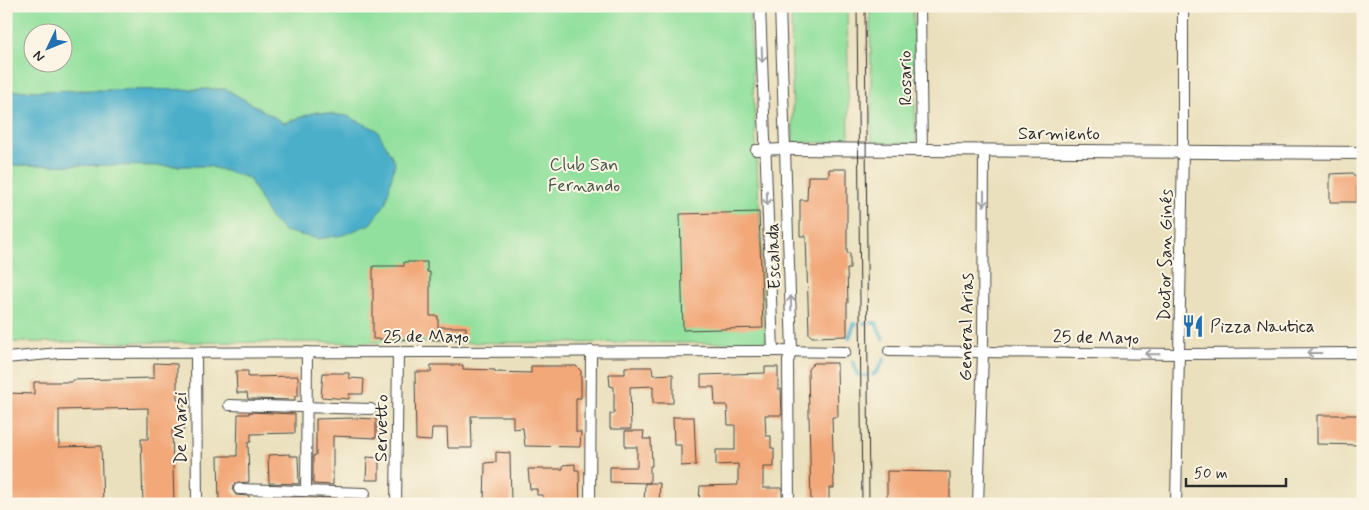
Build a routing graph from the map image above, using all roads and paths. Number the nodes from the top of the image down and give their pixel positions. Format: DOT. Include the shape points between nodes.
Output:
graph roads {
  1 [pos="760,6"];
  2 [pos="780,6"];
  3 [pos="920,6"];
  4 [pos="1183,6"];
  5 [pos="761,150"];
  6 [pos="785,150"];
  7 [pos="922,150"];
  8 [pos="984,150"];
  9 [pos="1183,151"];
  10 [pos="1363,153"];
  11 [pos="773,351"];
  12 [pos="792,351"];
  13 [pos="889,351"];
  14 [pos="307,352"];
  15 [pos="591,352"];
  16 [pos="845,352"];
  17 [pos="983,352"];
  18 [pos="196,353"];
  19 [pos="398,353"];
  20 [pos="1363,353"];
  21 [pos="1179,354"];
  22 [pos="6,358"];
  23 [pos="228,405"];
  24 [pos="307,408"];
  25 [pos="370,409"];
  26 [pos="239,489"];
  27 [pos="306,491"];
  28 [pos="364,493"];
  29 [pos="197,504"];
  30 [pos="396,504"];
  31 [pos="590,504"];
  32 [pos="789,504"];
  33 [pos="978,504"];
  34 [pos="1176,504"];
  1 -- 5 [label="street, Escalada, one-way"];
  2 -- 6 [label="street, Escalada"];
  3 -- 7 [label="street, Rosario"];
  4 -- 9 [label="street, Doctor San Ginés"];
  5 -- 6 [label="street, Sarmiento"];
  5 -- 11 [label="street, Escalada, one-way"];
  6 -- 7 [label="street, Sarmiento"];
  12 -- 6 [label="street, Escalada, one-way"];
  7 -- 8 [label="street, Sarmiento"];
  8 -- 9 [label="street, Sarmiento"];
  8 -- 17 [label="street, General Arias, one-way"];
  9 -- 10 [label="street, Sarmiento"];
  9 -- 21 [label="street, Doctor San Ginés"];
  11 -- 12 [label="street, 25 de Mayo"];
  11 -- 15 [label="street, 25 de Mayo"];
  12 -- 16 [label="street, 25 de Mayo"];
  12 -- 32 [label="street, Escalada" via="788,360"];
  13 -- 17 [label="street, 25 de Mayo"];
  14 -- 18 [label="street, 25 de Mayo"];
  14 -- 19 [label="street, 25 de Mayo"];
  14 -- 24 [label="street"];
  15 -- 19 [label="street, 25 de Mayo"];
  15 -- 31 [label="street"];
  21 -- 17 [label="street, 25 de Mayo, one-way"];
  17 -- 33 [label="street, General Arias"];
  18 -- 22 [label="street, 25 de Mayo" via="59,354"];
  18 -- 29 [label="street, De Marzi"];
  19 -- 30 [label="street, Servetto"];
  20 -- 21 [label="street, 25 de Mayo, one-way"];
  21 -- 34 [label="street, Doctor San Ginés"];
  23 -- 24 [label="street"];
  24 -- 25 [label="street"];
  24 -- 27 [label="street"];
  26 -- 27 [label="street"];
  27 -- 28 [label="street"];
}
